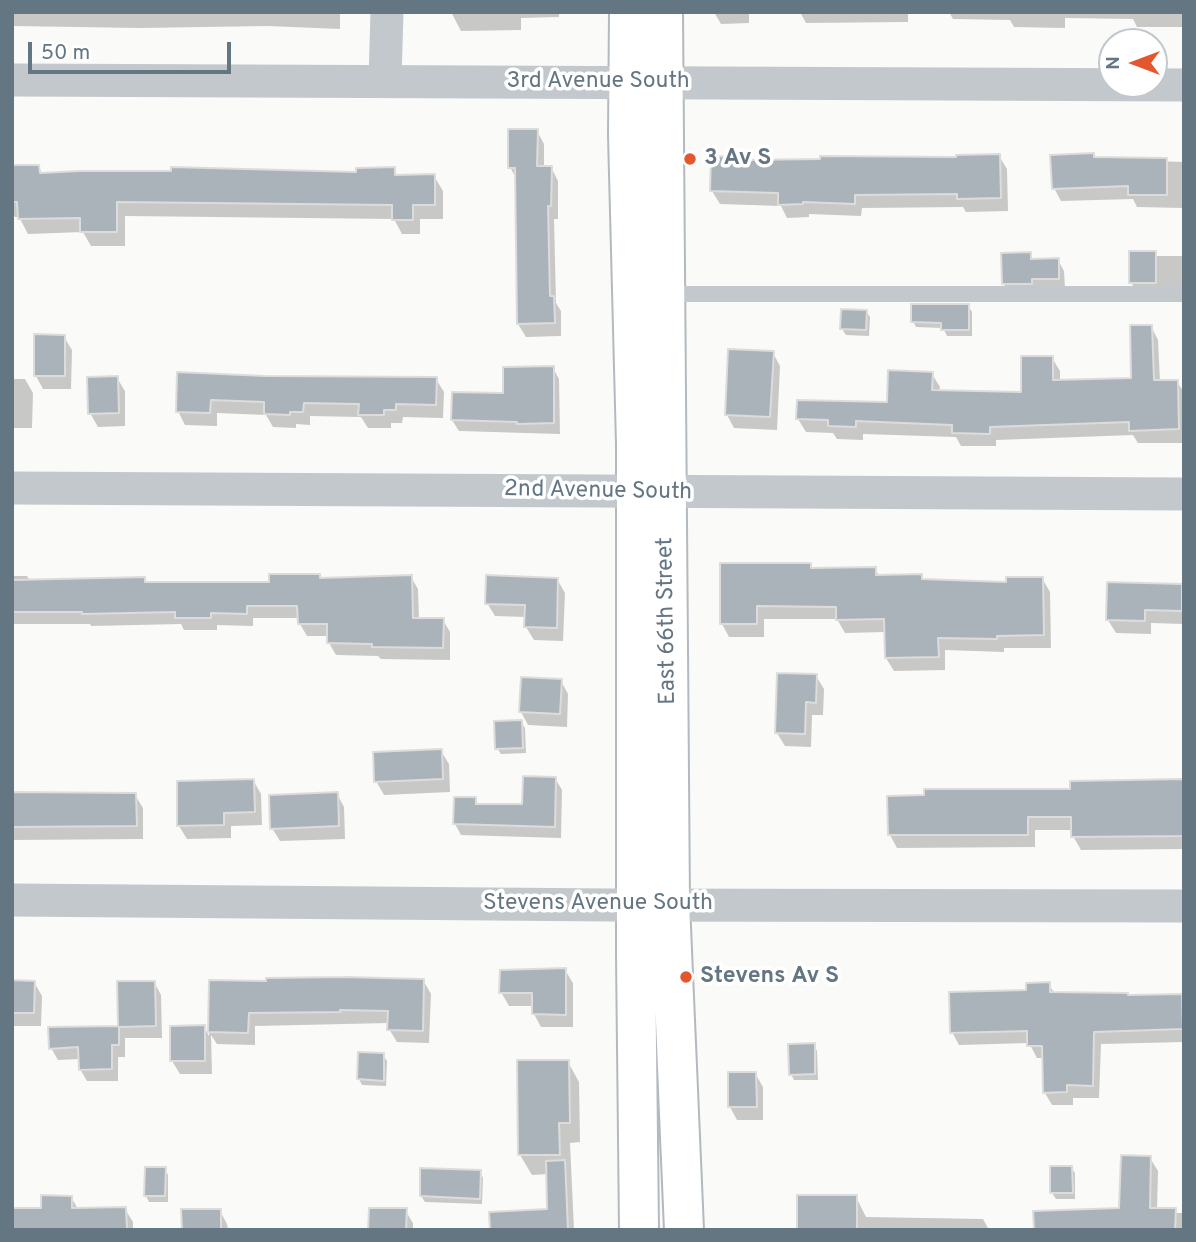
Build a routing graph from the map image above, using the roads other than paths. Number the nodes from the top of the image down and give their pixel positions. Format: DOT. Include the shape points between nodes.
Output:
graph roads {
  1 [pos="387,12"];
  2 [pos="629,12"];
  3 [pos="663,12"];
  4 [pos="12,80"];
  5 [pos="385,81"];
  6 [pos="646,82"];
  7 [pos="1184,85"];
  8 [pos="649,294"];
  9 [pos="1184,294"];
  10 [pos="12,488"];
  11 [pos="651,493"];
  12 [pos="1184,494"];
  13 [pos="12,900"];
  14 [pos="654,904"];
  15 [pos="1184,906"];
  16 [pos="639,1230"];
  17 [pos="684,1230"];
  1 -- 5 [label="street"];
  2 -- 6 [label="main road, East 66th Street"];
  3 -- 6 [label="main road, East 66th Street"];
  4 -- 5 [label="street, 3rd Avenue South"];
  5 -- 6 [label="street, 3rd Avenue South"];
  6 -- 7 [label="street, 3rd Avenue South"];
  6 -- 8 [label="main road, East 66th Street"];
  8 -- 9 [label="lane"];
  8 -- 11 [label="main road, East 66th Street" via="636,444"];
  10 -- 11 [label="street, 2nd Avenue South"];
  11 -- 12 [label="street, 2nd Avenue South"];
  11 -- 14 [label="main road, East 66th Street"];
  13 -- 14 [label="street, Stevens Avenue South"];
  14 -- 15 [label="street, Stevens Avenue South"];
  14 -- 16 [label="main road, East 66th Street"];
  14 -- 17 [label="main road, East 66th Street"];
}
